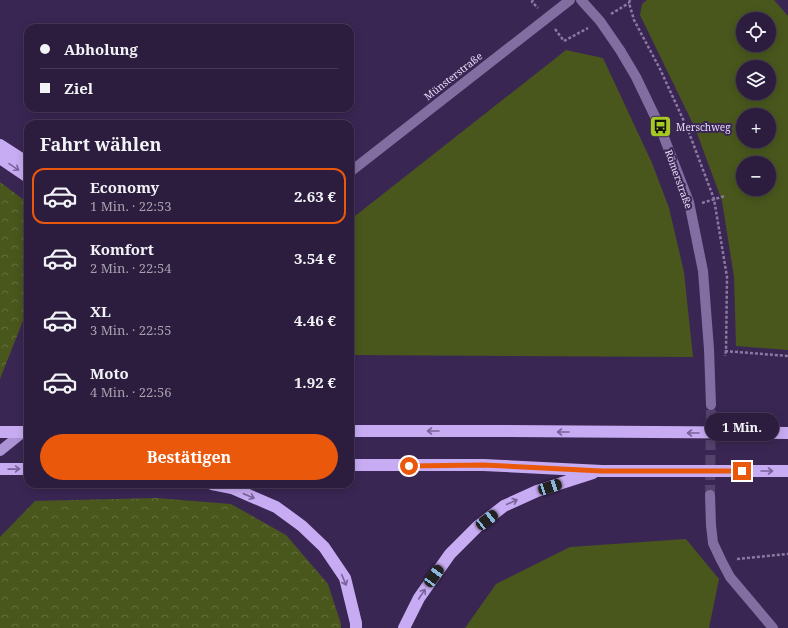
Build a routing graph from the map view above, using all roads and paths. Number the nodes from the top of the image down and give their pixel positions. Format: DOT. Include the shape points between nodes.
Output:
graph roads {
  1 [pos="533,0"];
  2 [pos="570,0"];
  3 [pos="581,0"];
  4 [pos="630,0"];
  5 [pos="547,18"];
  6 [pos="600,21"];
  7 [pos="0,145"];
  8 [pos="0,158"];
  9 [pos="24,161"];
  10 [pos="354,169"];
  11 [pos="24,174"];
  12 [pos="725,196"];
  13 [pos="714,199"];
  14 [pos="735,353"];
  15 [pos="788,356"];
  16 [pos="711,404"];
  17 [pos="354,431"];
  18 [pos="0,432"];
  19 [pos="24,432"];
  20 [pos="24,432"];
  21 [pos="788,433"];
  22 [pos="0,451"];
  23 [pos="354,466"];
  24 [pos="0,469"];
  25 [pos="24,469"];
  26 [pos="602,471"];
  27 [pos="788,471"];
  28 [pos="232,488"];
  29 [pos="710,495"];
  30 [pos="788,554"];
  31 [pos="721,560"];
  32 [pos="356,628"];
  33 [pos="404,628"];
  34 [pos="773,628"];
  1 -- 5 [label="path" via="532,2"];
  2 -- 5 [label="street, Münsterstraße"];
  3 -- 6 [label="street, Römerstraße"];
  4 -- 6 [label="path"];
  5 -- 6 [label="path" via="564,41"];
  5 -- 10 [label="street, Münsterstraße"];
  6 -- 16 [label="street, Römerstraße" via="636,77 660,127 689,202 703,271"];
  7 -- 9 [label="highway"];
  8 -- 11 [label="highway, one-way"];
  12 -- 13 [label="path"];
  14 -- 15 [label="path"];
  21 -- 17 [label="highway, one-way"];
  18 -- 20 [label="highway"];
  19 -- 22 [label="main road"];
  23 -- 26 [label="highway" via="483,465"];
  24 -- 25 [label="highway, one-way"];
  26 -- 27 [label="highway, one-way"];
  33 -- 26 [label="highway, one-way" via="419,598 450,554 478,526 504,506 537,491"];
  28 -- 32 [label="highway, one-way" via="276,507 302,526 324,547 345,578"];
  29 -- 31 [label="street" via="713,543"];
  30 -- 31 [label="path"];
  31 -- 34 [label="street" via="730,577"];
}
